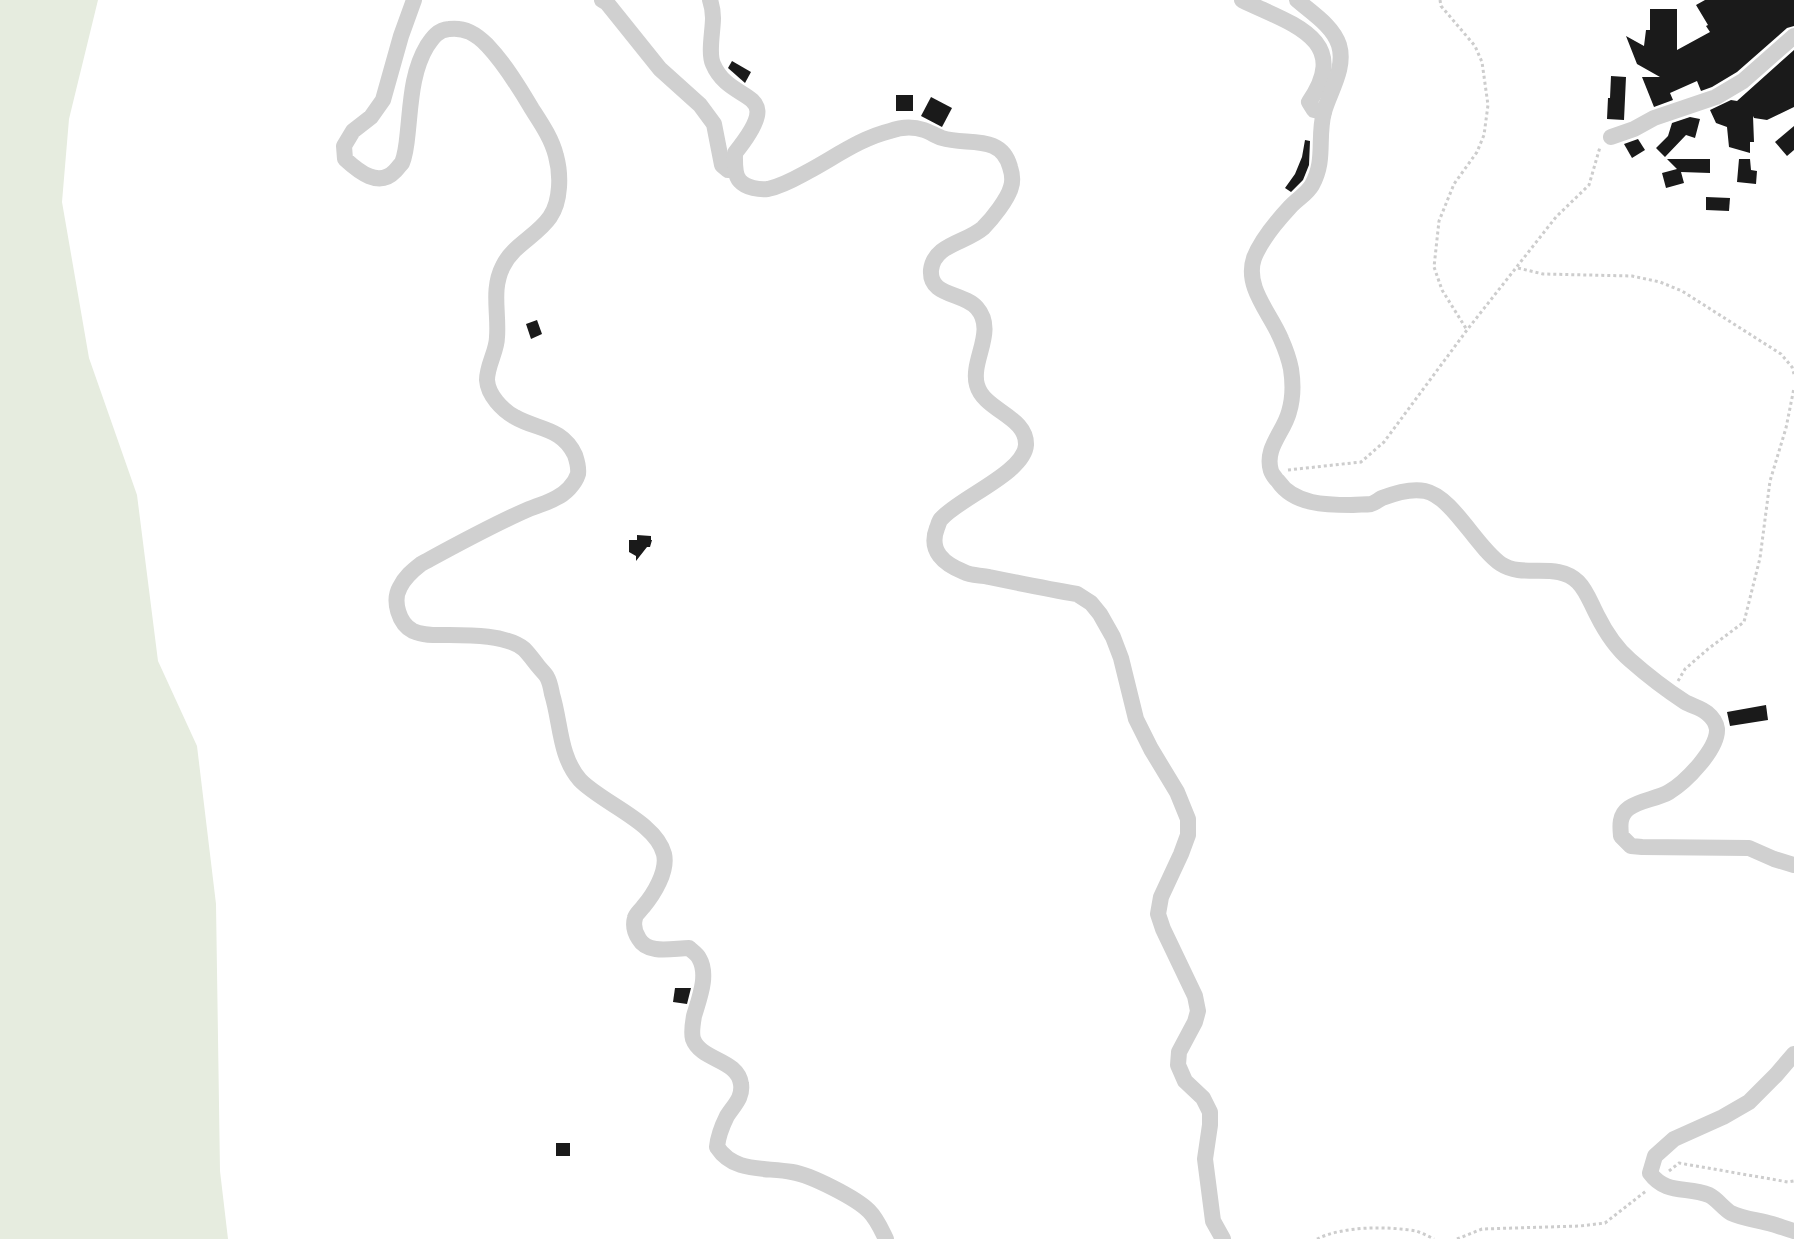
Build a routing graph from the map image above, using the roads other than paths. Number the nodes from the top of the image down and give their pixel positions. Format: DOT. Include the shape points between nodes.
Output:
graph roads {
  1 [pos="414,0"];
  2 [pos="602,0"];
  3 [pos="710,0"];
  4 [pos="1242,0"];
  5 [pos="1297,0"];
  6 [pos="1794,36"];
  7 [pos="1324,112"];
  8 [pos="1611,137"];
  9 [pos="735,169"];
  10 [pos="1794,865"];
  11 [pos="1794,1054"];
  12 [pos="1794,1231"];
  13 [pos="886,1239"];
  14 [pos="1223,1239"];
  1 -- 13 [label="street" via="383,100 353,132 344,146 345,159 359,172 376,179 390,176 401,164 413,83 423,54 438,31 459,28 471,32 512,76 555,153 559,186 550,217 507,257 498,277 497,339 487,378 493,397 515,417 550,429 565,440 578,463 578,474 572,485 556,498 421,564 398,590 400,617 406,626 425,635 477,635 509,642 522,648 547,677 562,743 578,777 658,839 664,855 664,869 645,906 635,916 634,929 640,942 651,949 689,948 699,958 704,973 693,1038 700,1050 739,1074 741,1084 737,1104 718,1137 717,1146 723,1156 739,1166 794,1172 828,1185 868,1210"];
  2 -- 9 [label="street" via="660,69 700,105 714,124 722,165 728,170"];
  3 -- 9 [label="street" via="711,61 718,75 752,99 757,109 757,120 735,153"];
  4 -- 7 [label="street" via="1303,30 1319,44 1325,63 1319,87 1309,102 1314,110"];
  5 -- 7 [label="street" via="1335,36 1340,49 1334,89"];
  6 -- 8 [label="street" via="1743,81 1716,97"];
  7 -- 10 [label="street" via="1316,178 1311,189 1292,205 1264,240 1251,274 1281,338 1291,370 1289,414 1273,444 1271,471 1281,487 1302,500 1323,505 1370,504 1414,489 1429,492 1444,502 1503,565 1571,576 1582,586 1603,628 1626,657 1671,693 1706,712 1717,731 1712,748 1670,792 1627,809 1620,820 1621,837 1631,846 1642,848 1749,849"];
  9 -- 14 [label="street" via="740,181 766,189 786,184 887,131 908,126 943,139 991,145 1008,161 1012,185 1006,197 982,228 942,249 931,270 938,289 970,301 980,311 984,333 977,386 982,396 1016,423 1024,433 1026,445 1023,456 1012,468 940,520 933,546 940,557 965,573 1077,594 1091,603 1113,637 1136,719 1188,819 1188,835 1161,897 1158,914 1198,1011 1179,1052 1178,1065 1185,1081 1203,1098 1210,1112 1205,1159 1213,1221"];
  11 -- 12 [label="street" via="1749,1102 1674,1139 1655,1156 1650,1173 1657,1182 1675,1190 1711,1196 1729,1212"];
}
